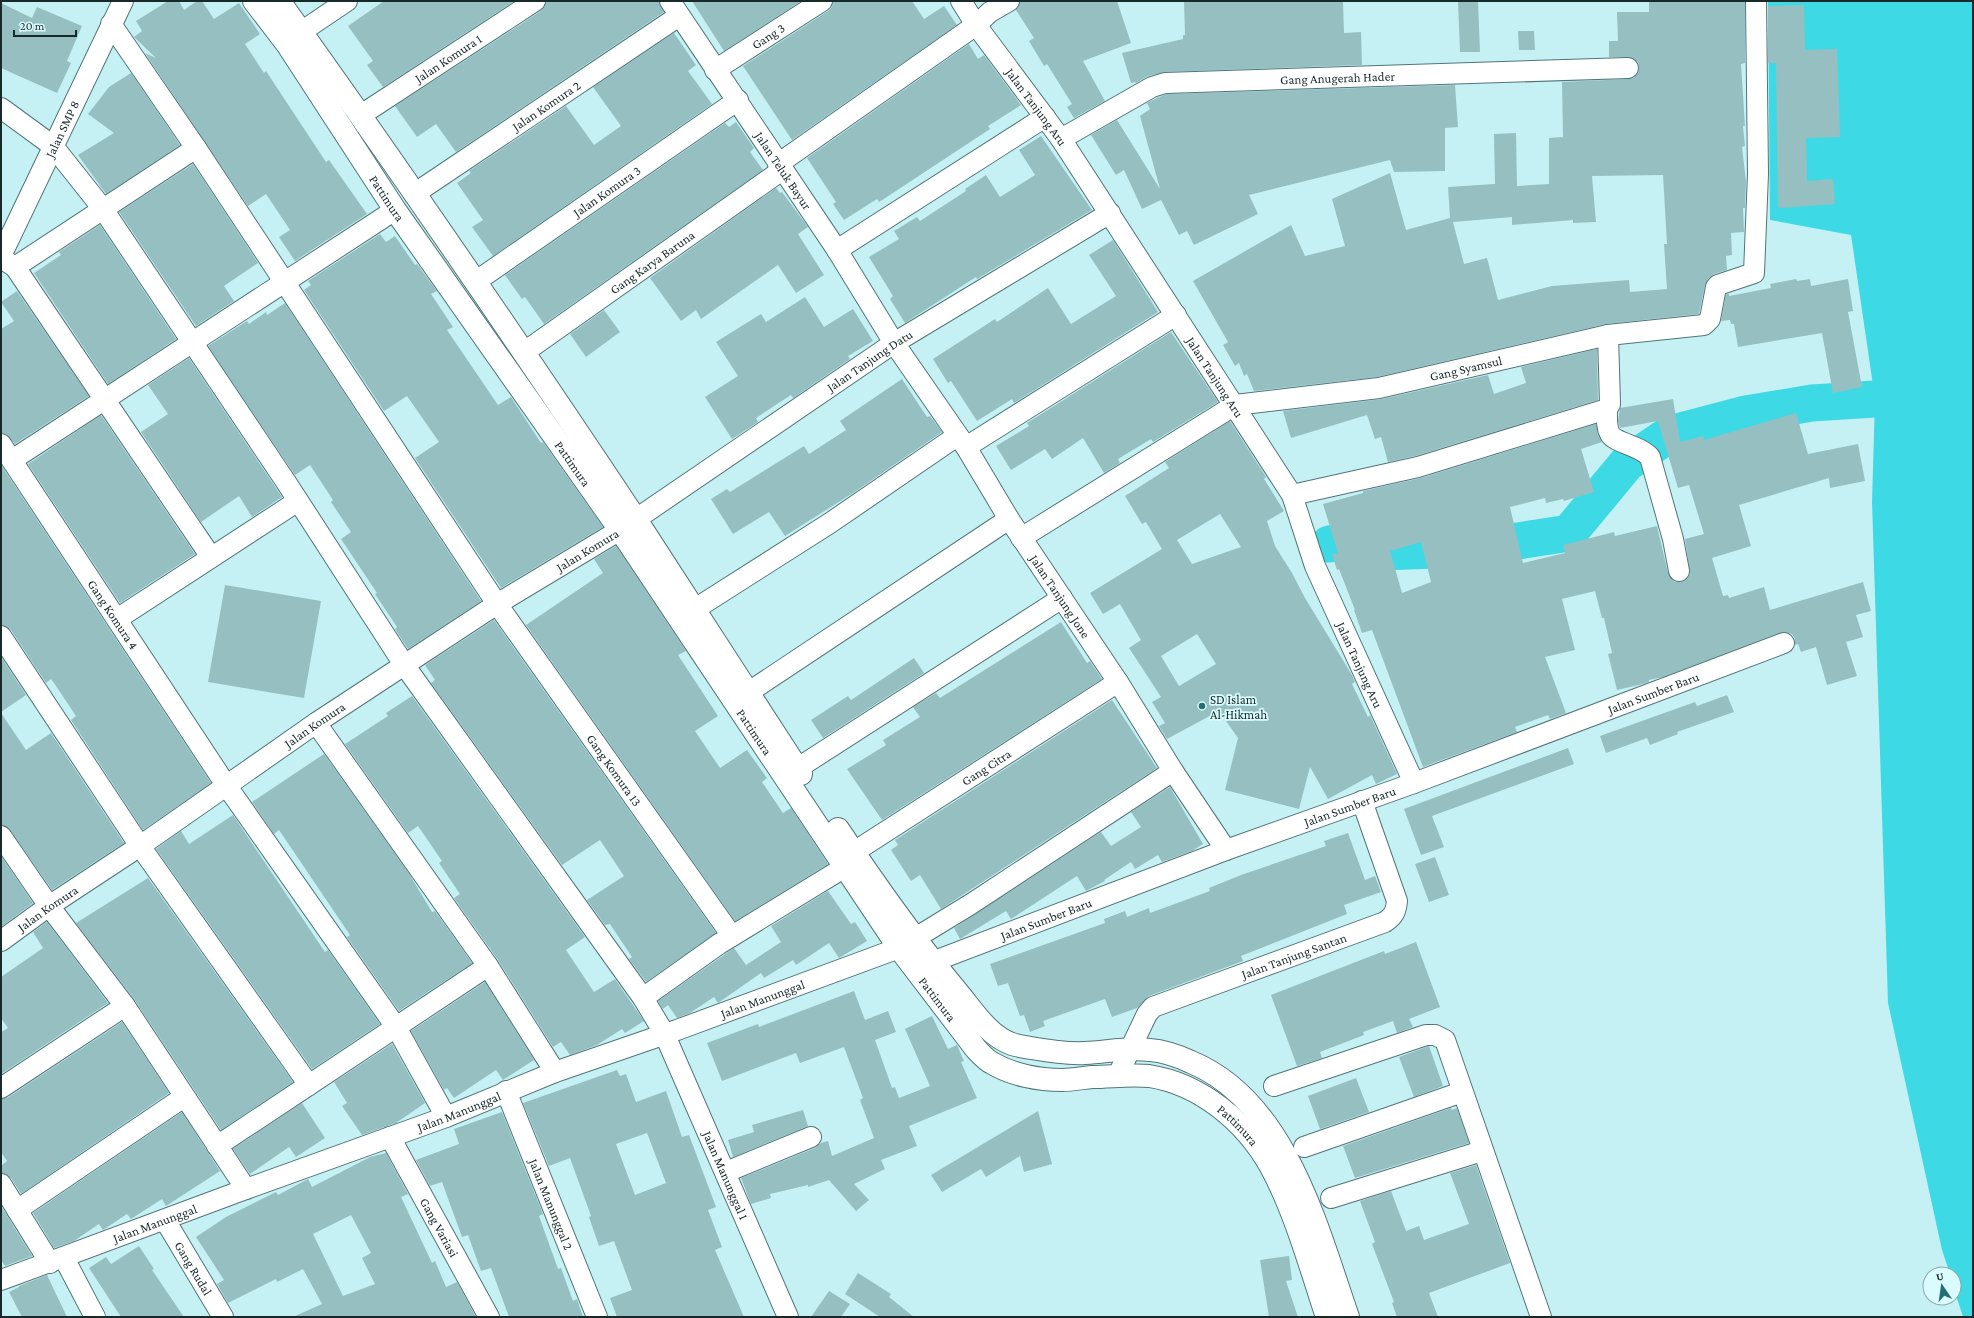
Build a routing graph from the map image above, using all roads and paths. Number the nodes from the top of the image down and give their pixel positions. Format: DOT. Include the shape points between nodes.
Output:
graph roads {
  1 [pos="122,1"];
  2 [pos="254,1"];
  3 [pos="279,1"];
  4 [pos="347,1"];
  5 [pos="536,1"];
  6 [pos="822,1"];
  7 [pos="961,1"];
  8 [pos="1009,1"];
  9 [pos="1756,1"];
  10 [pos="674,9"];
  11 [pos="111,24"];
  12 [pos="976,25"];
  13 [pos="301,32"];
  14 [pos="1628,68"];
  15 [pos="715,70"];
  16 [pos="738,100"];
  17 [pos="1,108"];
  18 [pos="361,115"];
  19 [pos="1044,117"];
  20 [pos="1061,139"];
  21 [pos="53,146"];
  22 [pos="196,148"];
  23 [pos="780,167"];
  24 [pos="414,194"];
  25 [pos="103,209"];
  26 [pos="395,210"];
  27 [pos="1110,213"];
  28 [pos="837,250"];
  29 [pos="6,260"];
  30 [pos="283,282"];
  31 [pos="475,282"];
  32 [pos="1176,315"];
  33 [pos="1608,335"];
  34 [pos="894,343"];
  35 [pos="192,344"];
  36 [pos="523,353"];
  37 [pos="104,400"];
  38 [pos="1235,405"];
  39 [pos="1607,409"];
  40 [pos="962,441"];
  41 [pos="1,444"];
  42 [pos="12,460"];
  43 [pos="1292,495"];
  44 [pos="298,501"];
  45 [pos="1009,519"];
  46 [pos="627,524"];
  47 [pos="1021,538"];
  48 [pos="211,558"];
  49 [pos="1679,571"];
  50 [pos="1062,598"];
  51 [pos="497,604"];
  52 [pos="695,609"];
  53 [pos="117,619"];
  54 [pos="1,636"];
  55 [pos="1784,643"];
  56 [pos="405,666"];
  57 [pos="1118,682"];
  58 [pos="749,692"];
  59 [pos="316,723"];
  60 [pos="798,768"];
  61 [pos="1173,771"];
  62 [pos="1414,783"];
  63 [pos="226,784"];
  64 [pos="1362,802"];
  65 [pos="1,836"];
  66 [pos="140,846"];
  67 [pos="1226,850"];
  68 [pos="849,860"];
  69 [pos="49,906"];
  70 [pos="732,936"];
  71 [pos="1,941"];
  72 [pos="907,943"];
  73 [pos="488,966"];
  74 [pos="925,967"];
  75 [pos="643,998"];
  76 [pos="125,1006"];
  77 [pos="396,1027"];
  78 [pos="664,1033"];
  79 [pos="1130,1049"];
  80 [pos="555,1072"];
  81 [pos="1117,1076"];
  82 [pos="309,1085"];
  83 [pos="1274,1086"];
  84 [pos="1,1088"];
  85 [pos="506,1091"];
  86 [pos="1462,1092"];
  87 [pos="184,1097"];
  88 [pos="446,1117"];
  89 [pos="390,1137"];
  90 [pos="811,1137"];
  91 [pos="217,1146"];
  92 [pos="1304,1147"];
  93 [pos="1482,1151"];
  94 [pos="726,1172"];
  95 [pos="1,1184"];
  96 [pos="246,1188"];
  97 [pos="1331,1198"];
  98 [pos="17,1210"];
  99 [pos="164,1220"];
  100 [pos="57,1261"];
  101 [pos="1,1280"];
  102 [pos="95,1317"];
  103 [pos="223,1317"];
  104 [pos="489,1317"];
  105 [pos="597,1317"];
  106 [pos="788,1317"];
  107 [pos="1327,1317"];
  108 [pos="1348,1317"];
  109 [pos="1541,1317"];
  1 -- 11 [label="street, Jalan SMP 8"];
  2 -- 26 [label="main road, Pattimura" via="291,51"];
  3 -- 13 [label="main road, Pattimura"];
  4 -- 13 [label="street"];
  5 -- 18 [label="street, Jalan Komura 1"];
  6 -- 15 [label="street, Gang 3"];
  7 -- 12 [label="street, Jalan Tanjung Aru"];
  8 -- 12 [label="street, Gang Karya Baruna" via="990,12"];
  9 -- 33 [label="street, Gang Syamsul" via="1758,174 1754,273 1716,287 1710,319 1704,325"];
  10 -- 15 [label="street, Jalan Teluk Bayur"];
  10 -- 24 [label="street, Jalan Komura 2"];
  11 -- 21 [label="street, Jalan SMP 8"];
  11 -- 22 [label="street, Gang Komura 13"];
  12 -- 19 [label="street, Jalan Tanjung Aru"];
  12 -- 23 [label="street, Gang Karya Baruna"];
  13 -- 18 [label="main road, Pattimura"];
  14 -- 20 [label="street, Gang Anugerah Hader" via="1165,82"];
  15 -- 16 [label="street, Jalan Teluk Bayur"];
  16 -- 23 [label="street, Jalan Teluk Bayur"];
  16 -- 31 [label="street, Jalan Komura 3"];
  17 -- 21 [label="street, Jalan Manunggal 1"];
  18 -- 24 [label="main road, Pattimura"];
  19 -- 20 [label="street, Jalan Tanjung Aru"];
  19 -- 28 [label="street"];
  20 -- 27 [label="street, Jalan Tanjung Aru"];
  21 -- 25 [label="street, Jalan Manunggal 1"];
  21 -- 29 [label="street, Jalan SMP 8"];
  22 -- 25 [label="street"];
  22 -- 30 [label="street, Gang Komura 13"];
  23 -- 28 [label="street, Jalan Teluk Bayur"];
  23 -- 36 [label="street, Gang Karya Baruna"];
  24 -- 31 [label="main road, Pattimura"];
  25 -- 29 [label="street"];
  25 -- 35 [label="street, Jalan Manunggal 1"];
  26 -- 30 [label="street"];
  26 -- 46 [label="main road, Pattimura"];
  27 -- 32 [label="street, Jalan Tanjung Aru"];
  27 -- 34 [label="street, Jalan Tanjung Datu"];
  28 -- 34 [label="street, Jalan Teluk Bayur"];
  29 -- 37 [label="street"];
  30 -- 35 [label="street"];
  30 -- 51 [label="street, Gang Komura 13"];
  31 -- 36 [label="main road, Pattimura"];
  32 -- 38 [label="street, Jalan Tanjung Aru"];
  32 -- 40 [label="street"];
  33 -- 38 [label="street, Gang Syamsul" via="1379,388"];
  33 -- 39 [label="street" via="1610,404"];
  34 -- 40 [label="street, Jalan Tanjung Jone"];
  34 -- 46 [label="street, Jalan Tanjung Datu"];
  35 -- 37 [label="street"];
  35 -- 44 [label="street, Jalan Manunggal 1"];
  36 -- 46 [label="main road, Pattimura"];
  37 -- 42 [label="street"];
  37 -- 48 [label="street"];
  38 -- 43 [label="street, Jalan Tanjung Aru"];
  38 -- 47 [label="street"];
  39 -- 43 [label="street" via="1418,467"];
  39 -- 49 [label="street" via="1610,435 1640,448 1650,457 1673,539"];
  40 -- 45 [label="street, Jalan Tanjung Jone"];
  40 -- 52 [label="street"];
  41 -- 42 [label="street, Gang Komura 4"];
  42 -- 53 [label="street, Gang Komura 4"];
  43 -- 62 [label="street, Jalan Tanjung Aru" via="1315,566"];
  44 -- 48 [label="street"];
  44 -- 56 [label="street, Jalan Manunggal 1"];
  45 -- 47 [label="street, Jalan Tanjung Jone"];
  45 -- 58 [label="street"];
  46 -- 51 [label="street, Jalan Komura"];
  46 -- 52 [label="main road, Pattimura"];
  46 -- 68 [label="main road, Pattimura"];
  47 -- 50 [label="street, Jalan Tanjung Jone"];
  48 -- 53 [label="street"];
  50 -- 57 [label="street, Jalan Tanjung Jone"];
  50 -- 60 [label="street"];
  51 -- 56 [label="street, Jalan Komura"];
  51 -- 70 [label="street, Gang Komura 13"];
  52 -- 58 [label="main road, Pattimura"];
  53 -- 63 [label="street, Gang Komura 4"];
  54 -- 66 [label="street"];
  55 -- 62 [label="street, Jalan Sumber Baru"];
  56 -- 59 [label="street, Jalan Komura"];
  56 -- 75 [label="street, Jalan Manunggal 1"];
  57 -- 61 [label="street, Jalan Tanjung Jone"];
  57 -- 68 [label="street, Gang Citra"];
  58 -- 60 [label="main road, Pattimura"];
  59 -- 63 [label="street, Jalan Komura"];
  59 -- 73 [label="street"];
  60 -- 68 [label="main road, Pattimura"];
  61 -- 67 [label="street, Jalan Tanjung Jone"];
  61 -- 72 [label="street, Jalan Manunggal" via="971,904"];
  62 -- 64 [label="street, Jalan Sumber Baru"];
  63 -- 66 [label="street, Jalan Komura"];
  63 -- 77 [label="street, Gang Komura 4"];
  64 -- 67 [label="street, Jalan Sumber Baru"];
  64 -- 79 [label="street, Jalan Tanjung Santan" via="1397,901 1396,911 1392,917 1386,922 1153,1007 1146,1014"];
  65 -- 69 [label="street"];
  66 -- 69 [label="street, Jalan Komura"];
  66 -- 82 [label="street"];
  67 -- 74 [label="street, Jalan Sumber Baru"];
  68 -- 70 [label="street, Gang Citra"];
  68 -- 72 [label="main road, Pattimura"];
  69 -- 71 [label="street, Jalan Komura"];
  69 -- 76 [label="street"];
  70 -- 75 [label="street, Gang Citra"];
  72 -- 74 [label="main road, Pattimura"];
  72 -- 78 [label="street, Jalan Manunggal"];
  73 -- 77 [label="street"];
  73 -- 80 [label="street"];
  74 -- 79 [label="main road, Pattimura" via="990,1031 1012,1044 1050,1051 1083,1053"];
  74 -- 81 [label="main road, Pattimura" via="976,1049 992,1063 1032,1078 1062,1080"];
  75 -- 78 [label="street, Jalan Manunggal 1"];
  76 -- 84 [label="street"];
  76 -- 87 [label="street"];
  77 -- 82 [label="street"];
  77 -- 88 [label="street, Gang Komura 4"];
  78 -- 80 [label="street, Jalan Manunggal"];
  78 -- 94 [label="street, Jalan Manunggal 1"];
  79 -- 81 [label="street, Jalan Tanjung Santan"];
  79 -- 108 [label="main road, Pattimura" via="1151,1050 1185,1059 1205,1068 1243,1095 1273,1135 1309,1204"];
  80 -- 85 [label="street, Jalan Manunggal"];
  81 -- 107 [label="main road, Pattimura" via="1148,1076 1174,1082 1203,1095 1242,1128 1271,1167 1291,1213"];
  82 -- 91 [label="street"];
  83 -- 86 [label="street" via="1432,1035 1445,1040"];
  85 -- 88 [label="street, Jalan Manunggal"];
  85 -- 105 [label="street, Jalan Manunggal 2"];
  86 -- 92 [label="street"];
  86 -- 93 [label="street"];
  87 -- 91 [label="street"];
  87 -- 98 [label="street"];
  88 -- 89 [label="street, Jalan Manunggal"];
  89 -- 96 [label="street, Jalan Manunggal"];
  89 -- 104 [label="street, Gang Variasi"];
  90 -- 94 [label="street"];
  91 -- 96 [label="street"];
  93 -- 97 [label="street"];
  93 -- 109 [label="street"];
  94 -- 106 [label="street, Jalan Manunggal 1"];
  95 -- 98 [label="street"];
  96 -- 99 [label="street, Jalan Manunggal"];
  98 -- 100 [label="street"];
  99 -- 100 [label="street, Jalan Manunggal"];
  99 -- 103 [label="street, Gang Rudal"];
  100 -- 101 [label="street, Jalan Manunggal"];
  100 -- 102 [label="street"];
}
